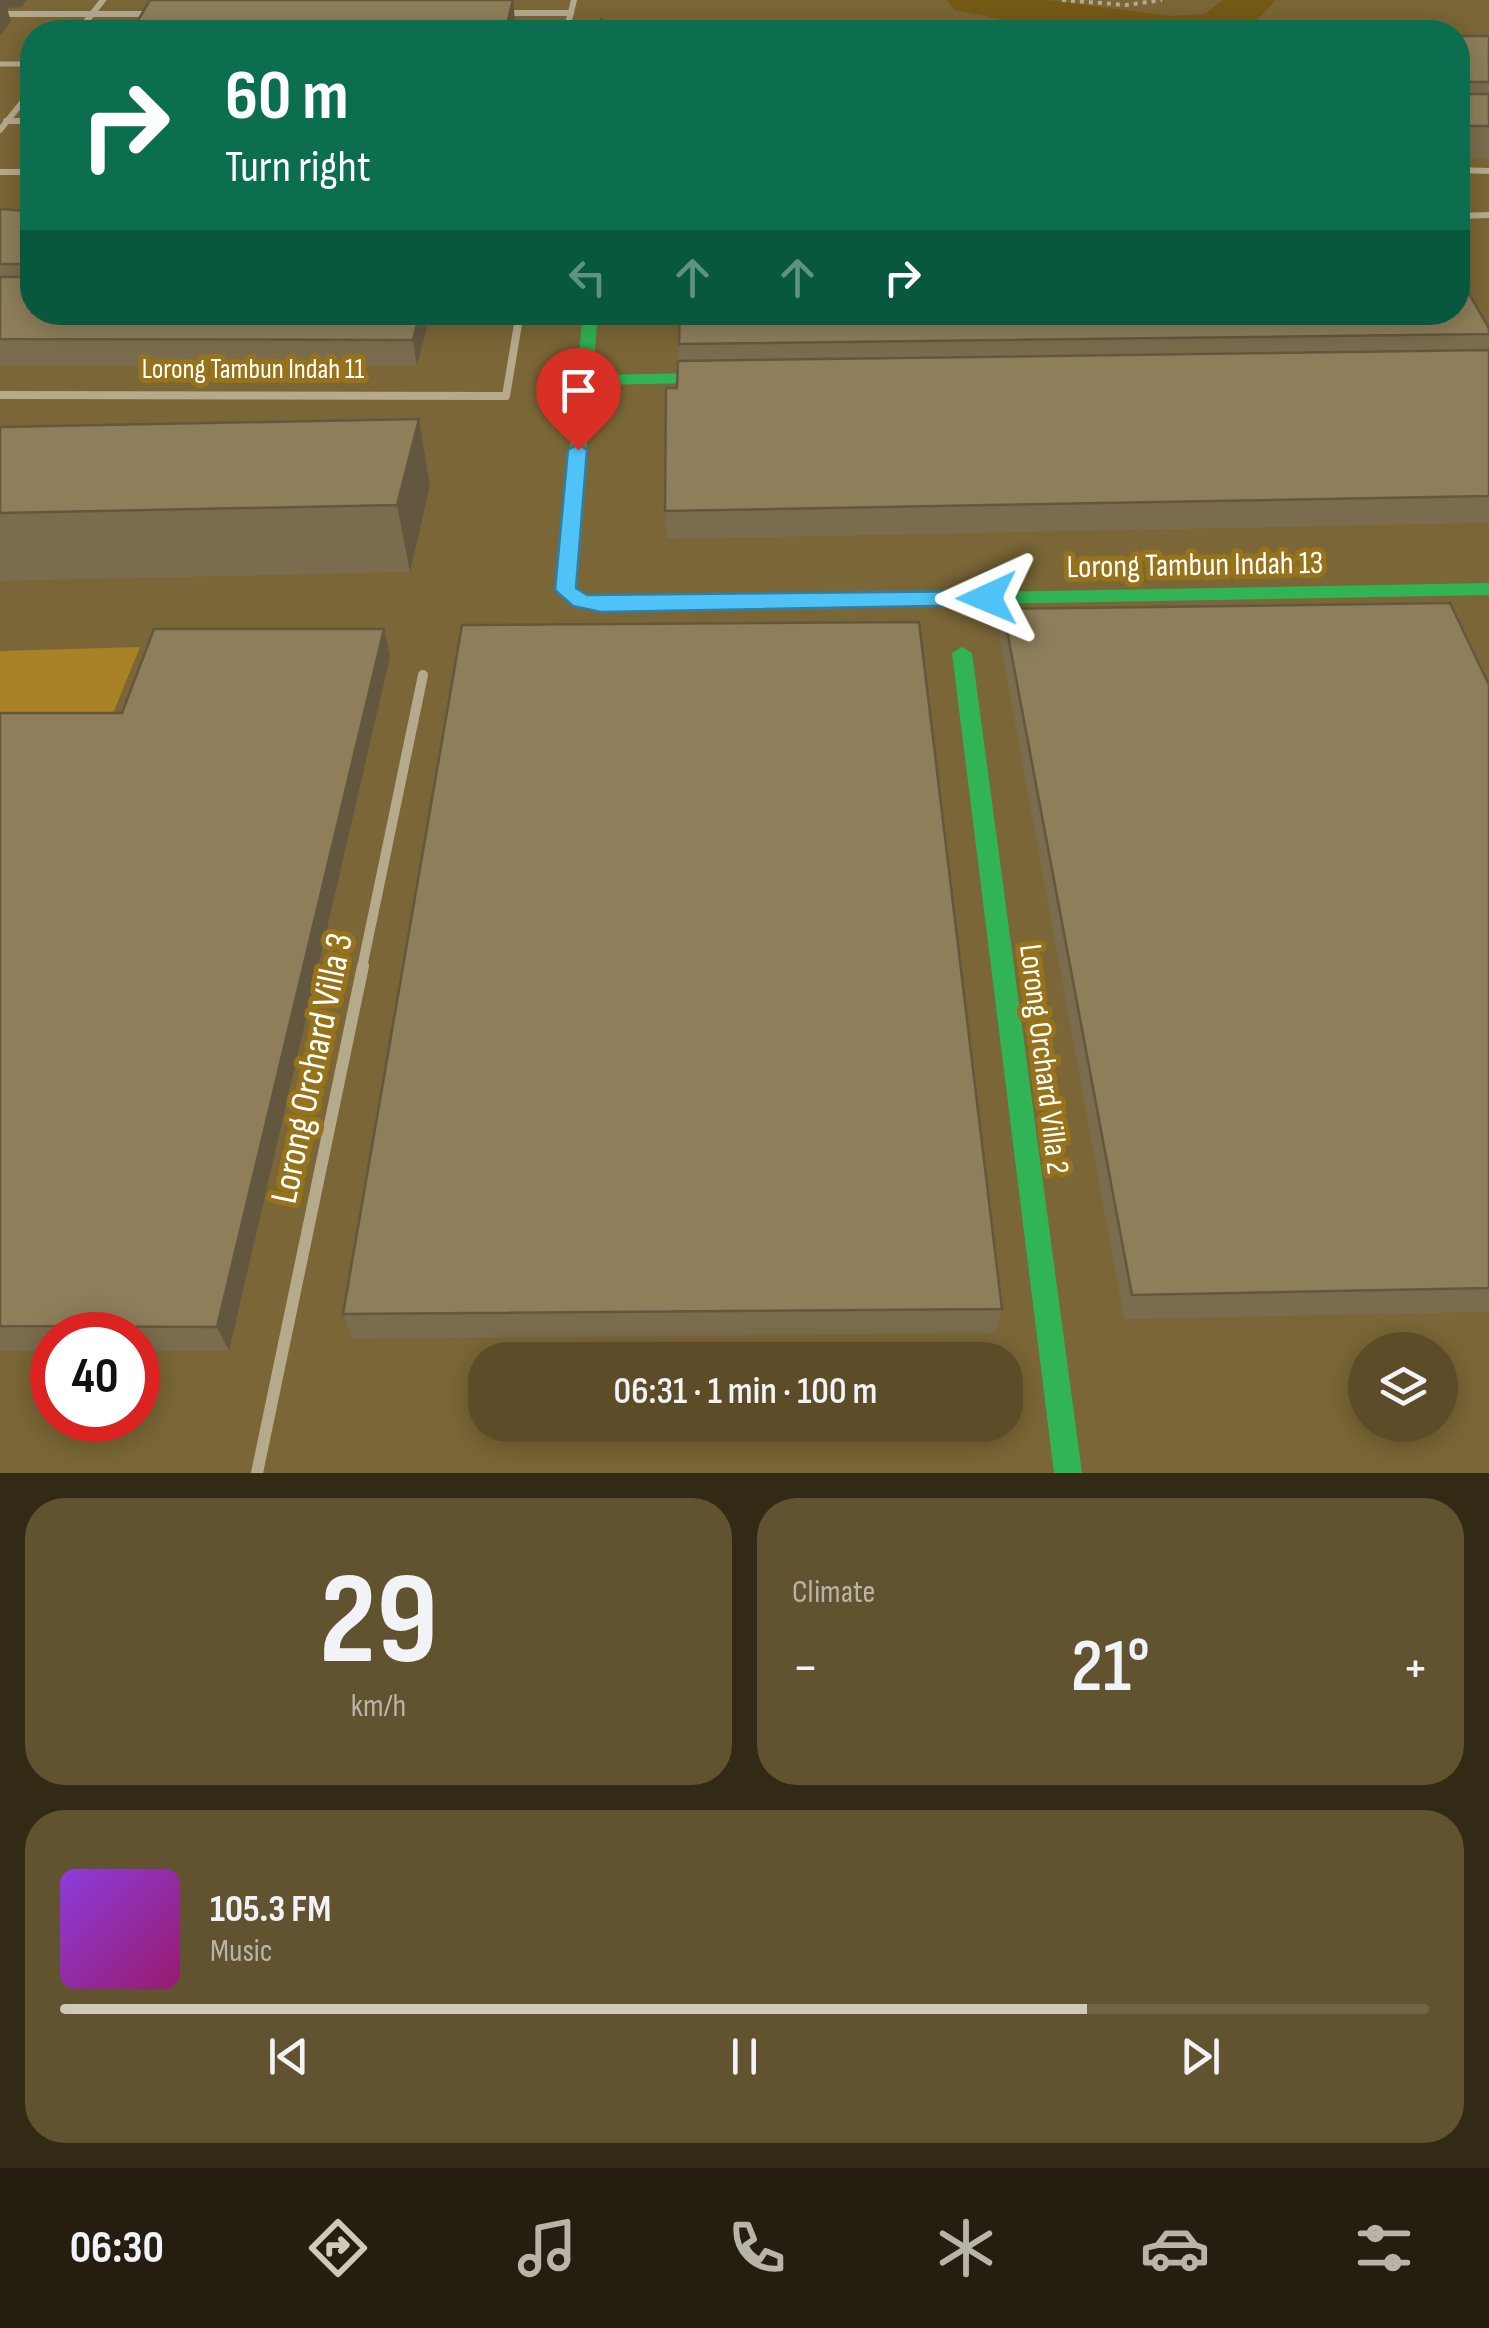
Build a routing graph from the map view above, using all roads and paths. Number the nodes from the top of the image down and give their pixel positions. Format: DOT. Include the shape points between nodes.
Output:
graph roads {
  1 [pos="103,0"];
  2 [pos="574,0"];
  3 [pos="1062,0"];
  4 [pos="1162,0"];
  5 [pos="491,13"];
  6 [pos="571,13"];
  7 [pos="0,14"];
  8 [pos="93,14"];
  9 [pos="172,14"];
  10 [pos="88,20"];
  11 [pos="569,20"];
  12 [pos="4,121"];
  13 [pos="0,130"];
  14 [pos="518,325"];
  15 [pos="589,325"];
  16 [pos="721,378"];
  17 [pos="584,380"];
  18 [pos="0,396"];
  19 [pos="1489,589"];
  20 [pos="962,653"];
  21 [pos="424,674"];
  22 [pos="257,1473"];
  23 [pos="1068,1473"];
  1 -- 8 [label="street"];
  2 -- 6 [label="street"];
  3 -- 4 [label="path"];
  5 -- 6 [label="street"];
  6 -- 11 [label="street"];
  7 -- 8 [label="street"];
  8 -- 9 [label="street"];
  8 -- 10 [label="street"];
  12 -- 13 [label="street"];
  14 -- 18 [label="street, Lorong Tambun Indah 11" via="506,396"];
  15 -- 17 [label="street"];
  16 -- 17 [label="street"];
  17 -- 19 [label="street, Lorong Tambun Indah 13" via="565,590 581,601"];
  20 -- 23 [label="street, Lorong Orchard Villa 2"];
  21 -- 22 [label="street, Lorong Orchard Villa 3"];
}
